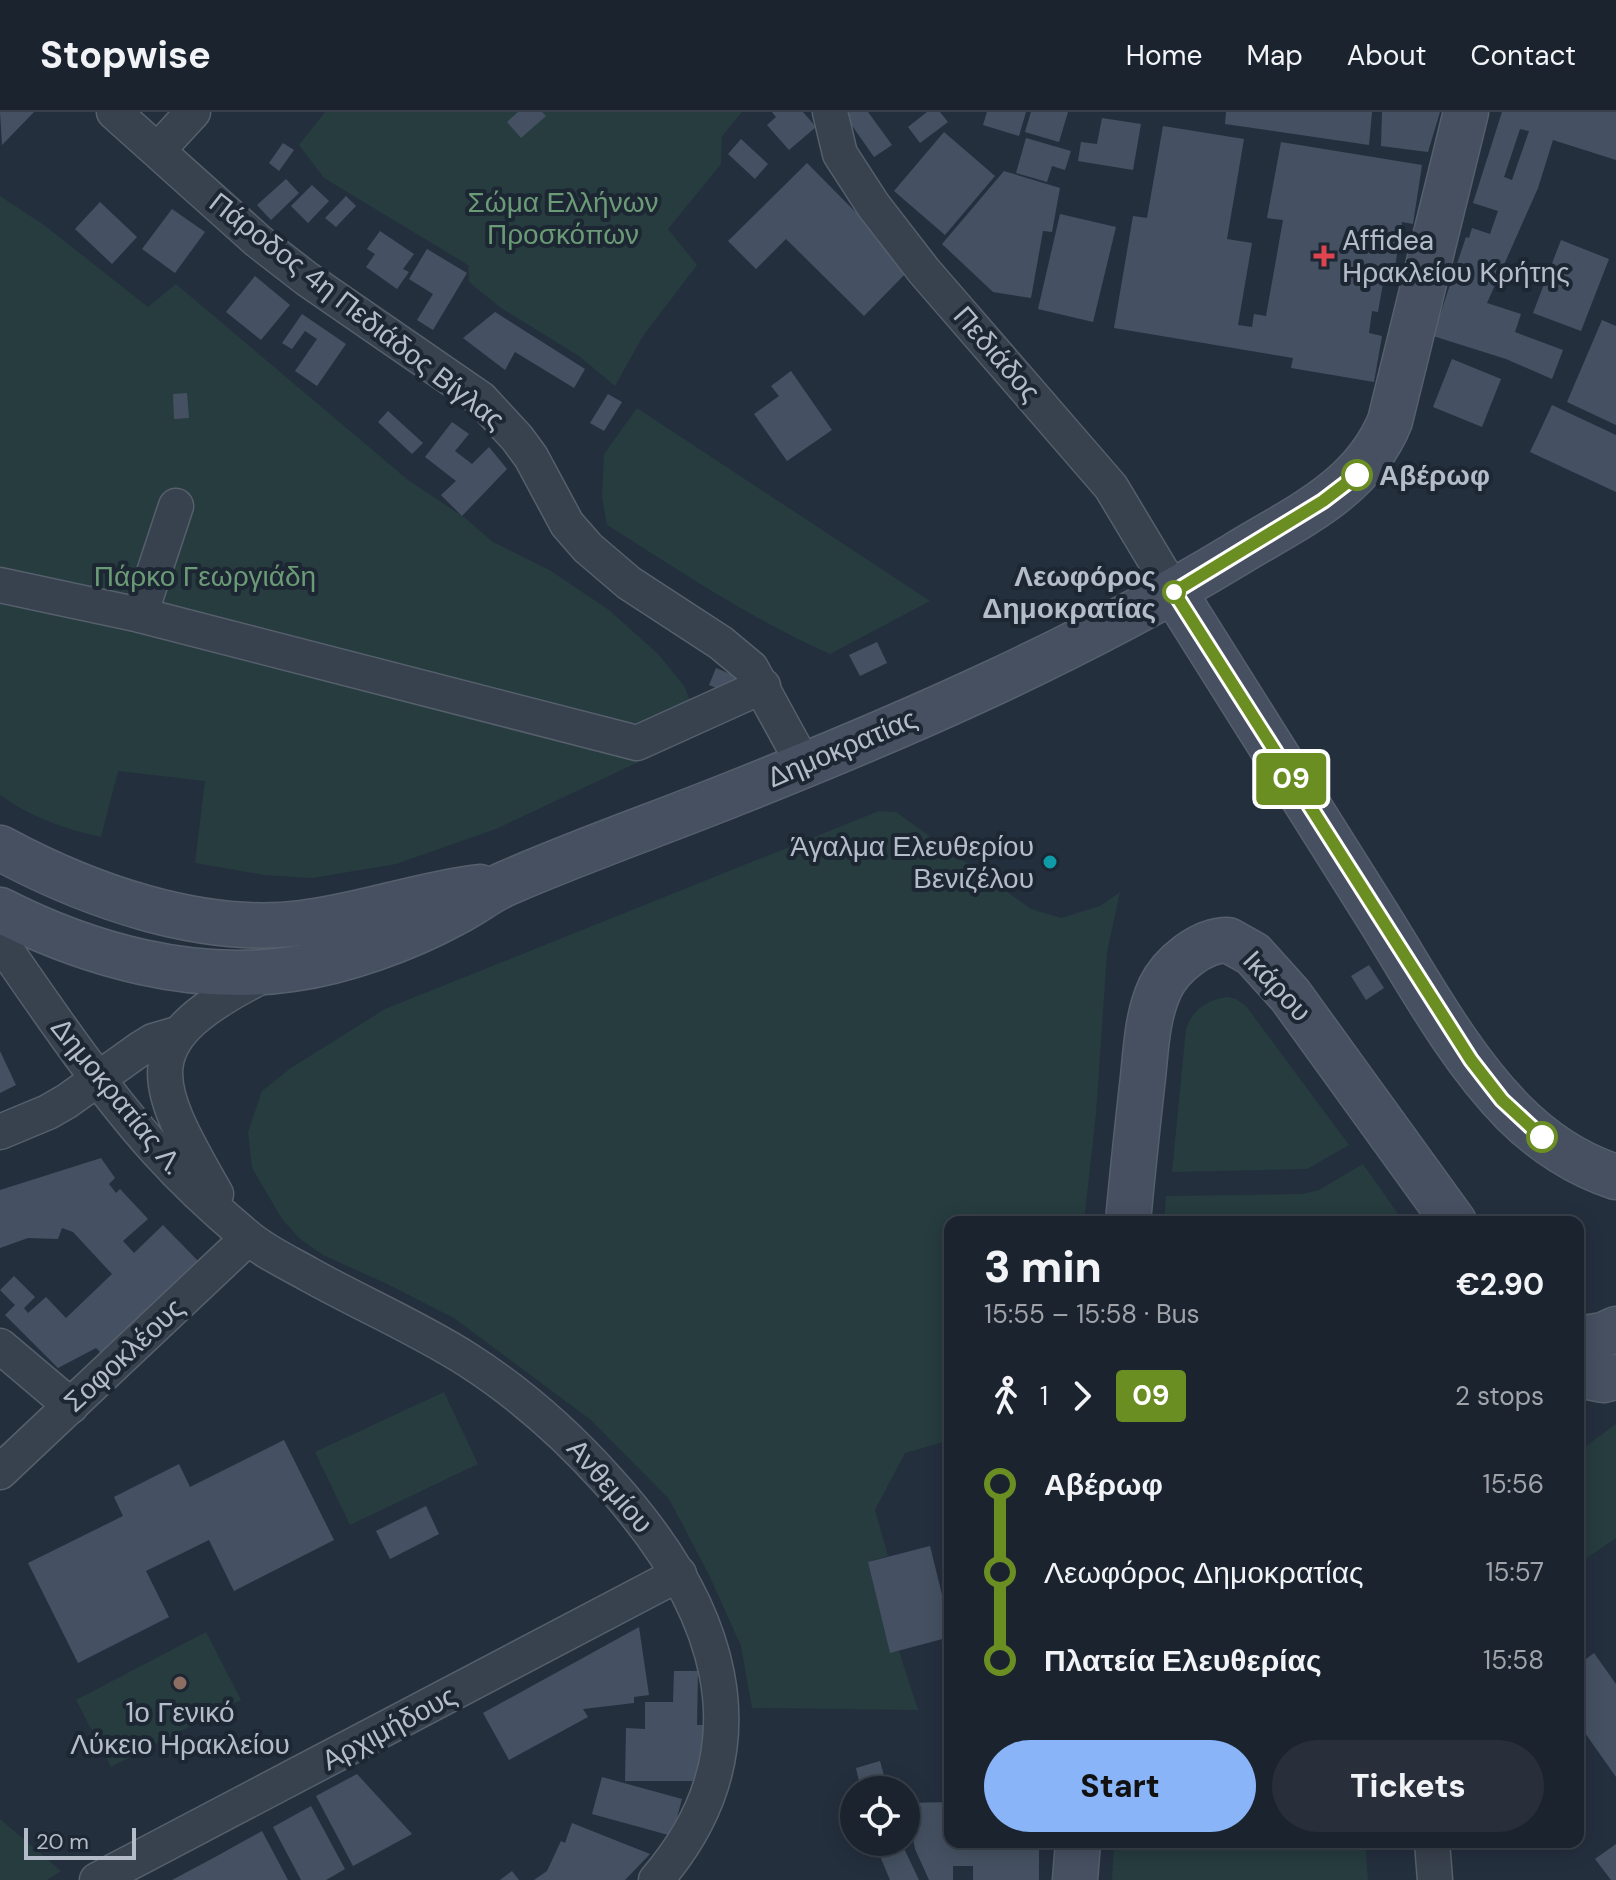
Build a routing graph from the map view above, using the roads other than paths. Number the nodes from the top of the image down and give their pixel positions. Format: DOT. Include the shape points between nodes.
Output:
graph roads {
  1 [pos="114,112"];
  2 [pos="193,112"];
  3 [pos="830,112"];
  4 [pos="1466,112"];
  5 [pos="158,150"];
  6 [pos="176,506"];
  7 [pos="0,585"];
  8 [pos="1174,592"];
  9 [pos="140,615"];
  10 [pos="763,686"];
  11 [pos="804,765"];
  12 [pos="0,848"];
  13 [pos="502,885"];
  14 [pos="0,910"];
  15 [pos="0,941"];
  16 [pos="268,973"];
  17 [pos="177,1034"];
  18 [pos="99,1078"];
  19 [pos="0,1132"];
  20 [pos="1616,1177"];
  21 [pos="1129,1216"];
  22 [pos="1450,1216"];
  23 [pos="241,1232"];
  24 [pos="0,1346"];
  25 [pos="1591,1349"];
  26 [pos="1616,1377"];
  27 [pos="71,1406"];
  28 [pos="0,1472"];
  29 [pos="679,1574"];
  30 [pos="1078,1848"];
  31 [pos="1432,1848"];
  32 [pos="97,1880"];
  33 [pos="656,1880"];
  34 [pos="1075,1880"];
  35 [pos="1435,1880"];
  1 -- 5 [label="street, Πάροδος 4η Πεδιάδος Βίγλας"];
  2 -- 5 [label="street"];
  3 -- 8 [label="street, Πεδιάδος" via="840,154 873,205 1111,487"];
  4 -- 8 [label="main road" via="1408,398 1357,475"];
  5 -- 10 [label="street, Πάροδος 4η Πεδιάδος Βίγλας" via="307,279 481,399 531,457 567,524 588,548 629,583 721,643"];
  6 -- 9 [label="street"];
  7 -- 9 [label="street"];
  8 -- 11 [label="main road, Δημοκρατίας" via="1023,669"];
  8 -- 20 [label="main road" via="1483,1078 1517,1116 1555,1146"];
  9 -- 10 [label="street" via="637,743"];
  10 -- 11 [label="street, Πάροδος 4η Πεδιάδος Βίγλας"];
  11 -- 13 [label="main road, Δημοκρατίας"];
  12 -- 13 [label="main road, Δημοκρατίας" via="101,894 240,924 315,922 420,896"];
  13 -- 16 [label="main road, Δημοκρατίας" via="417,931 328,961"];
  14 -- 16 [label="main road, Δημοκρατίας" via="127,958 209,973"];
  15 -- 18 [label="street, Δημοκρατίας Λ."];
  16 -- 17 [label="street" via="218,1000"];
  17 -- 18 [label="street" via="153,1041"];
  17 -- 23 [label="street" via="165,1061 168,1098 180,1129"];
  18 -- 19 [label="street" via="48,1112"];
  18 -- 23 [label="street, Δημοκρατίας Λ." via="159,1154"];
  21 -- 22 [label="main road, Ικάρου" via="1157,997 1167,976 1184,959 1228,940 1253,954 1290,995"];
  23 -- 27 [label="street, Σοφοκλέους"];
  23 -- 29 [label="street, Ανθεμίου" via="311,1276 465,1358 521,1396 629,1504"];
  24 -- 27 [label="street"];
  25 -- 26 [label="main road" via="1603,1380"];
  27 -- 28 [label="street, Σοφοκλέους"];
  29 -- 32 [label="street, Αρχιμήδους"];
  29 -- 33 [label="street, Ανθεμίου" via="713,1649 721,1694 720,1736 701,1811"];
  30 -- 34 [label="main road"];
  31 -- 35 [label="street"];
}
